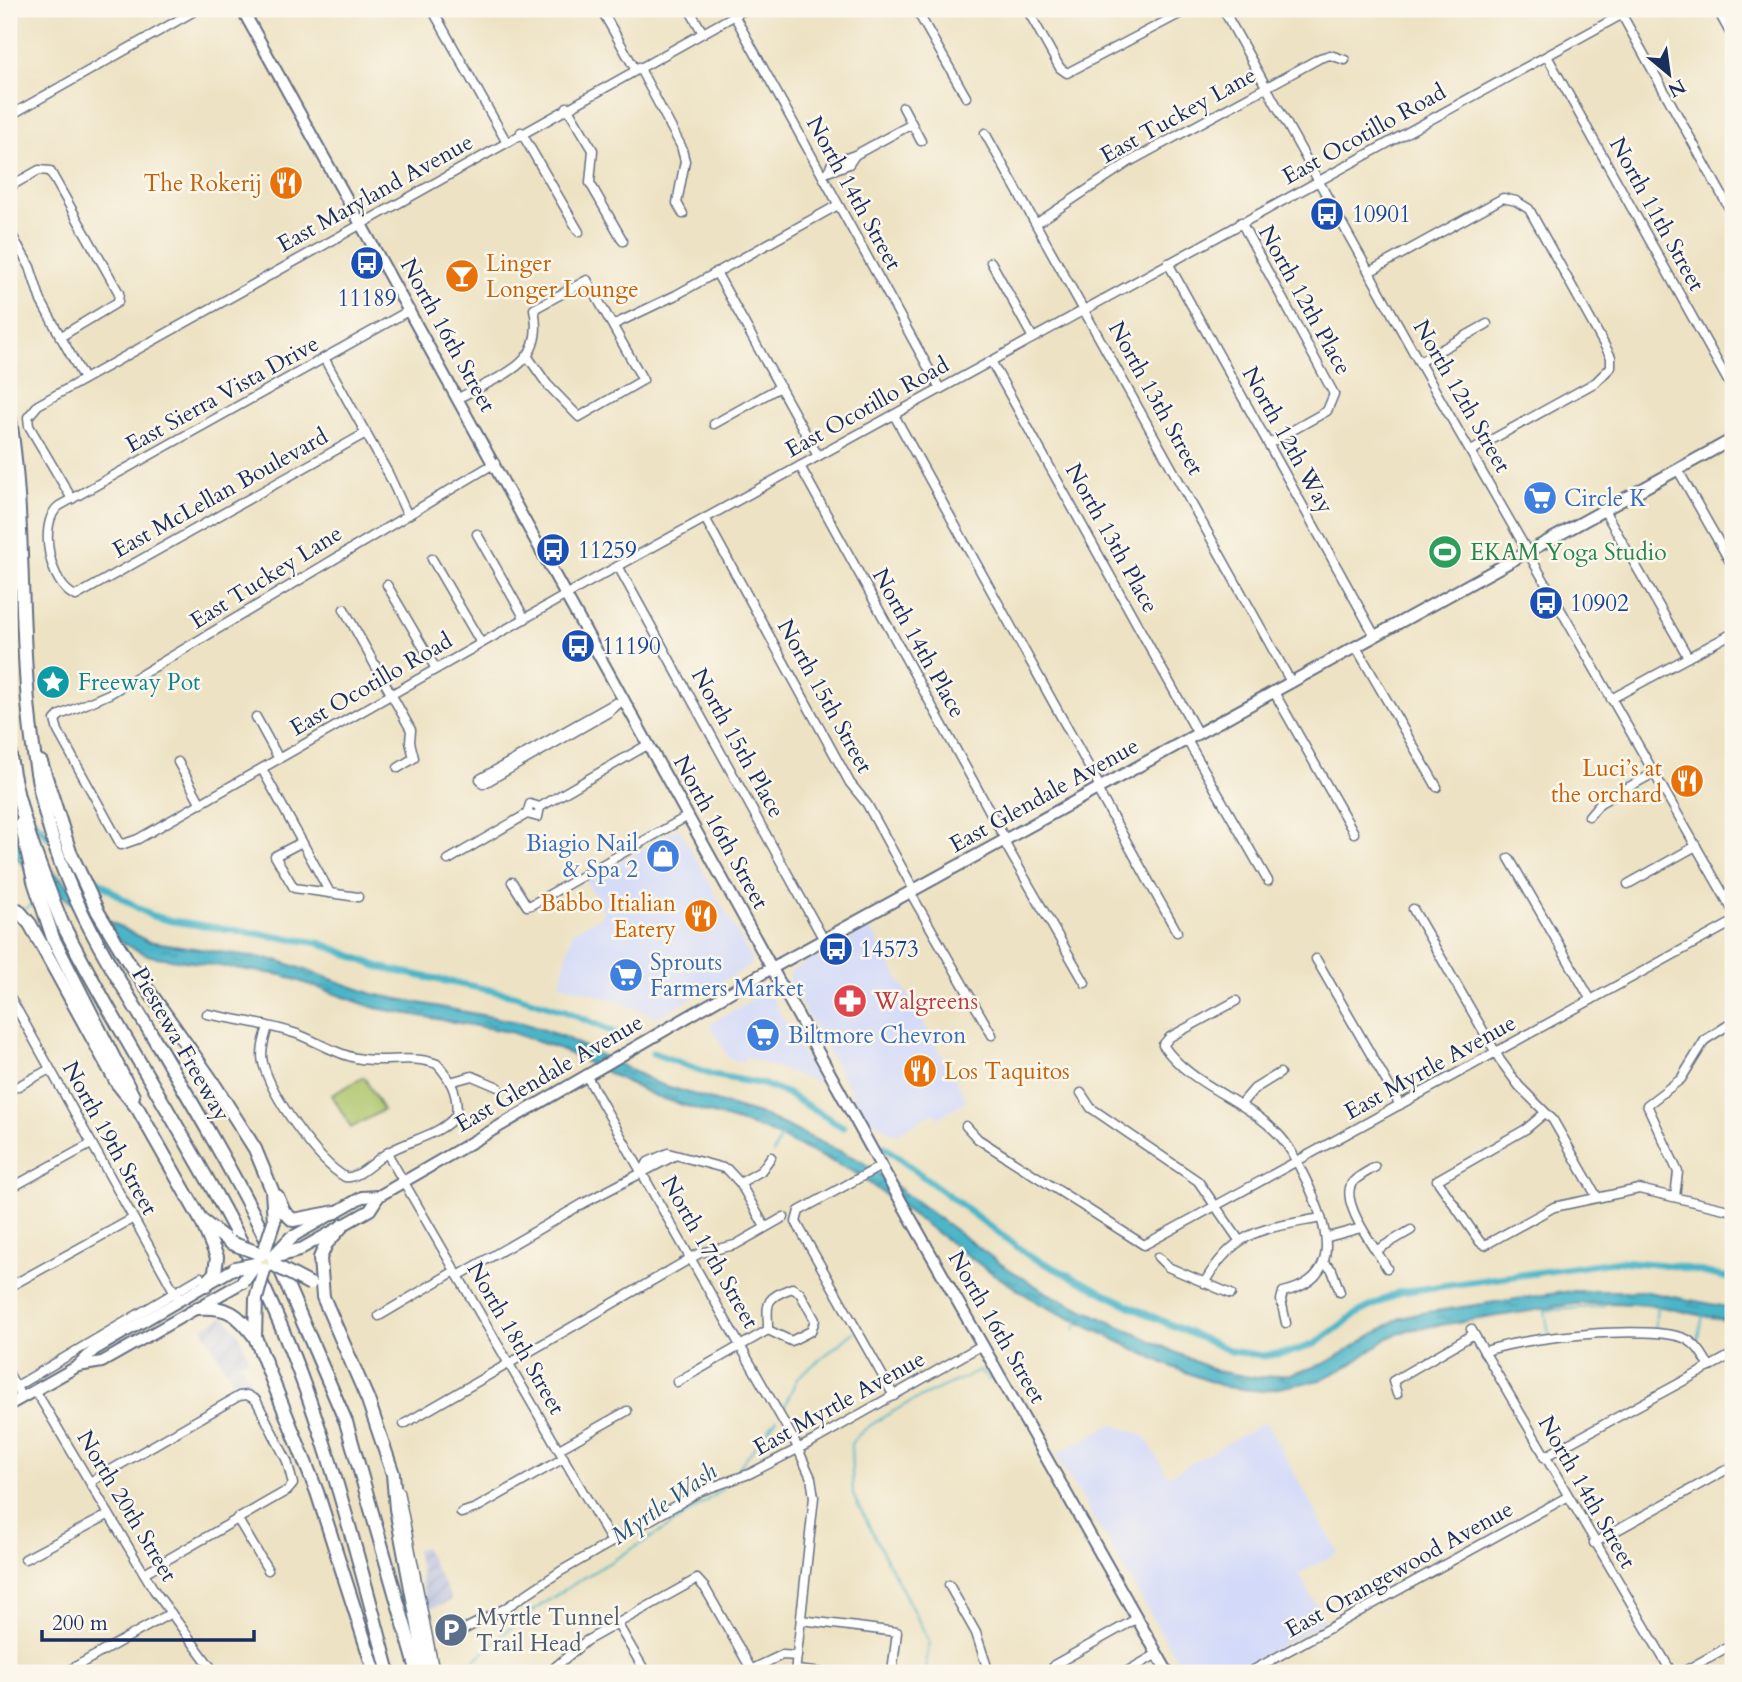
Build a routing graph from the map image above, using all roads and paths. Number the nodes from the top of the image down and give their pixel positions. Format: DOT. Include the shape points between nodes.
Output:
graph roads {
  1 [pos="198,9"];
  2 [pos="242,9"];
  3 [pos="432,9"];
  4 [pos="601,9"];
  5 [pos="689,9"];
  6 [pos="746,9"];
  7 [pos="916,9"];
  8 [pos="1027,9"];
  9 [pos="1189,9"];
  10 [pos="1223,9"];
  11 [pos="1632,9"];
  12 [pos="1717,9"];
  13 [pos="734,15"];
  14 [pos="1622,15"];
  15 [pos="703,33"];
  16 [pos="1733,38"];
  17 [pos="1547,56"];
  18 [pos="1345,60"];
  19 [pos="637,68"];
  20 [pos="1266,88"];
  21 [pos="966,97"];
  22 [pos="567,107"];
  23 [pos="903,107"];
  24 [pos="9,116"];
  25 [pos="912,124"];
  26 [pos="521,132"];
  27 [pos="985,133"];
  28 [pos="506,141"];
  29 [pos="922,141"];
  30 [pos="825,172"];
  31 [pos="1319,181"];
  32 [pos="9,187"];
  33 [pos="838,205"];
  34 [pos="683,214"];
  35 [pos="1733,215"];
  36 [pos="361,222"];
  37 [pos="1241,222"];
  38 [pos="1037,223"];
  39 [pos="9,230"];
  40 [pos="579,232"];
  41 [pos="623,241"];
  42 [pos="991,262"];
  43 [pos="1168,263"];
  44 [pos="716,272"];
  45 [pos="1369,272"];
  46 [pos="1084,308"];
  47 [pos="410,310"];
  48 [pos="1487,324"];
  49 [pos="613,325"];
  50 [pos="60,337"];
  51 [pos="1033,338"];
  52 [pos="528,357"];
  53 [pos="324,358"];
  54 [pos="991,360"];
  55 [pos="1419,362"];
  56 [pos="84,379"];
  57 [pos="780,387"];
  58 [pos="940,389"];
  59 [pos="1733,390"];
  60 [pos="459,398"];
  61 [pos="9,413"];
  62 [pos="894,415"];
  63 [pos="714,424"];
  64 [pos="366,433"];
  65 [pos="1733,439"];
  66 [pos="1268,444"];
  67 [pos="1471,451"];
  68 [pos="818,456"];
  69 [pos="495,463"];
  70 [pos="800,466"];
  71 [pos="1678,470"];
  72 [pos="72,499"];
  73 [pos="1604,510"];
  74 [pos="52,512"];
  75 [pos="407,514"];
  76 [pos="705,518"];
  77 [pos="477,534"];
  78 [pos="1529,551"];
  79 [pos="432,559"];
  80 [pos="618,566"];
  81 [pos="1733,567"];
  82 [pos="387,584"];
  83 [pos="567,595"];
  84 [pos="344,609"];
  85 [pos="525,619"];
  86 [pos="1733,633"];
  87 [pos="1375,636"];
  88 [pos="481,643"];
  89 [pos="1356,647"];
  90 [pos="1688,657"];
  91 [pos="436,669"];
  92 [pos="1291,682"];
  93 [pos="1274,692"];
  94 [pos="392,694"];
  95 [pos="624,699"];
  96 [pos="1611,699"];
  97 [pos="256,716"];
  98 [pos="1198,734"];
  99 [pos="1187,740"];
  100 [pos="649,744"];
  101 [pos="33,746"];
  102 [pos="9,749"];
  103 [pos="279,759"];
  104 [pos="178,762"];
  105 [pos="398,768"];
  106 [pos="262,769"];
  107 [pos="1654,773"];
  108 [pos="482,781"];
  109 [pos="1437,787"];
  110 [pos="1098,788"];
  111 [pos="19,798"];
  112 [pos="201,804"];
  113 [pos="688,816"];
  114 [pos="1589,816"];
  115 [pos="1354,833"];
  116 [pos="1004,840"];
  117 [pos="302,842"];
  118 [pos="1696,846"];
  119 [pos="123,847"];
  120 [pos="1508,858"];
  121 [pos="448,860"];
  122 [pos="1268,881"];
  123 [pos="512,882"];
  124 [pos="1628,884"];
  125 [pos="912,891"];
  126 [pos="330,893"];
  127 [pos="358,897"];
  128 [pos="1413,909"];
  129 [pos="13,911"];
  130 [pos="1733,911"];
  131 [pos="1733,922"];
  132 [pos="1177,932"];
  133 [pos="824,940"];
  134 [pos="1316,959"];
  135 [pos="772,968"];
  136 [pos="1085,983"];
  137 [pos="9,995"];
  138 [pos="1591,1000"];
  139 [pos="1236,1001"];
  140 [pos="207,1014"];
  141 [pos="1733,1021"];
  142 [pos="268,1026"];
  143 [pos="992,1035"];
  144 [pos="1496,1053"];
  145 [pos="50,1069"];
  146 [pos="591,1073"];
  147 [pos="1280,1073"];
  148 [pos="450,1082"];
  149 [pos="498,1087"];
  150 [pos="9,1091"];
  151 [pos="1081,1094"];
  152 [pos="1241,1104"];
  153 [pos="1400,1105"];
  154 [pos="138,1109"];
  155 [pos="1545,1113"];
  156 [pos="966,1126"];
  157 [pos="91,1144"];
  158 [pos="387,1153"];
  159 [pos="771,1157"];
  160 [pos="1297,1162"];
  161 [pos="879,1163"];
  162 [pos="1375,1167"];
  163 [pos="642,1173"];
  164 [pos="403,1181"];
  165 [pos="740,1183"];
  166 [pos="9,1189"];
  167 [pos="272,1190"];
  168 [pos="379,1196"];
  169 [pos="1597,1197"];
  170 [pos="1675,1197"];
  171 [pos="1216,1206"];
  172 [pos="1733,1211"];
  173 [pos="336,1212"];
  174 [pos="784,1217"];
  175 [pos="132,1219"];
  176 [pos="1321,1219"];
  177 [pos="201,1220"];
  178 [pos="343,1225"];
  179 [pos="765,1227"];
  180 [pos="1361,1228"];
  181 [pos="1410,1230"];
  182 [pos="292,1237"];
  183 [pos="1328,1237"];
  184 [pos="1239,1240"];
  185 [pos="299,1250"];
  186 [pos="1377,1250"];
  187 [pos="1158,1257"];
  188 [pos="691,1258"];
  189 [pos="265,1260"];
  190 [pos="1324,1263"];
  191 [pos="235,1268"];
  192 [pos="1387,1268"];
  193 [pos="457,1273"];
  194 [pos="203,1281"];
  195 [pos="243,1282"];
  196 [pos="1204,1283"];
  197 [pos="9,1287"];
  198 [pos="1340,1292"];
  199 [pos="1231,1294"];
  200 [pos="176,1296"];
  201 [pos="323,1297"];
  202 [pos="198,1308"];
  203 [pos="379,1316"];
  204 [pos="1286,1323"];
  205 [pos="768,1330"];
  206 [pos="255,1337"];
  207 [pos="740,1345"];
  208 [pos="982,1345"];
  209 [pos="1484,1352"];
  210 [pos="1733,1354"];
  211 [pos="509,1362"];
  212 [pos="78,1366"];
  213 [pos="1710,1367"];
  214 [pos="9,1374"];
  215 [pos="677,1382"];
  216 [pos="15,1387"];
  217 [pos="35,1390"];
  218 [pos="1397,1394"];
  219 [pos="894,1396"];
  220 [pos="22,1398"];
  221 [pos="9,1405"];
  222 [pos="627,1411"];
  223 [pos="404,1423"];
  224 [pos="559,1449"];
  225 [pos="799,1449"];
  226 [pos="1544,1457"];
  227 [pos="564,1458"];
  228 [pos="1733,1466"];
  229 [pos="393,1474"];
  230 [pos="90,1482"];
  231 [pos="1567,1497"];
  232 [pos="461,1513"];
  233 [pos="108,1515"];
  234 [pos="237,1518"];
  235 [pos="612,1542"];
  236 [pos="1594,1543"];
  237 [pos="25,1559"];
  238 [pos="268,1570"];
  239 [pos="144,1573"];
  240 [pos="949,1585"];
  241 [pos="172,1613"];
  242 [pos="1136,1619"];
  243 [pos="801,1620"];
  244 [pos="617,1623"];
  245 [pos="457,1633"];
  246 [pos="1733,1644"];
  247 [pos="1157,1654"];
  248 [pos="797,1656"];
  249 [pos="1054,1665"];
  250 [pos="748,1671"];
  251 [pos="795,1672"];
  252 [pos="64,1673"];
  253 [pos="215,1673"];
  254 [pos="375,1673"];
  255 [pos="389,1673"];
  256 [pos="418,1673"];
  257 [pos="427,1673"];
  258 [pos="436,1673"];
  259 [pos="548,1673"];
  260 [pos="646,1673"];
  261 [pos="824,1673"];
  262 [pos="892,1673"];
  263 [pos="989,1673"];
  264 [pos="1124,1673"];
  265 [pos="1168,1673"];
  266 [pos="1248,1673"];
  267 [pos="1672,1673"];
  268 [pos="1681,1673"];
  1 -- 24 [label="street"];
  2 -- 36 [label="main road, North 16th Street"];
  3 -- 28 [label="street"];
  4 -- 19 [label="street"];
  5 -- 15 [label="street"];
  6 -- 13 [label="street, East Maryland Avenue"];
  7 -- 21 [label="street"];
  8 -- 9 [label="street" via="1067,74"];
  10 -- 20 [label="street, North 12th Street"];
  11 -- 14 [label="street, East Ocotillo Road"];
  12 -- 16 [label="street"];
  13 -- 15 [label="street, East Maryland Avenue"];
  13 -- 30 [label="street, North 14th Street"];
  14 -- 17 [label="street, East Ocotillo Road"];
  14 -- 35 [label="street"];
  15 -- 19 [label="street, East Maryland Avenue"];
  17 -- 31 [label="street, East Ocotillo Road"];
  17 -- 59 [label="street, North 11th Street"];
  18 -- 20 [label="street, East Tuckey Lane" via="1330,55 1320,58"];
  19 -- 22 [label="street, East Maryland Avenue"];
  19 -- 34 [label="street" via="681,146 685,162 677,204"];
  20 -- 31 [label="street, North 12th Street"];
  20 -- 38 [label="street, East Tuckey Lane" via="1129,162"];
  22 -- 26 [label="street, East Maryland Avenue"];
  22 -- 41 [label="street" via="593,150 590,183"];
  23 -- 25 [label="street"];
  25 -- 29 [label="street"];
  25 -- 30 [label="street"];
  26 -- 28 [label="street, East Maryland Avenue"];
  26 -- 40 [label="street"];
  27 -- 38 [label="street, North 13th Street"];
  28 -- 36 [label="street, East Maryland Avenue"];
  30 -- 33 [label="street, North 14th Street"];
  31 -- 37 [label="street, East Ocotillo Road"];
  31 -- 45 [label="street, North 12th Street"];
  32 -- 50 [label="street" via="39,170 50,171 119,293 111,309"];
  33 -- 44 [label="street"];
  33 -- 58 [label="street, North 14th Street"];
  36 -- 47 [label="main road, North 16th Street"];
  36 -- 56 [label="street, East Maryland Avenue"];
  37 -- 43 [label="street, East Ocotillo Road"];
  37 -- 66 [label="street, North 12th Place" via="1334,394 1327,411"];
  38 -- 46 [label="street, North 13th Street"];
  39 -- 50 [label="street"];
  42 -- 51 [label="street"];
  43 -- 46 [label="street, East Ocotillo Road"];
  43 -- 66 [label="street, North 12th Way"];
  44 -- 49 [label="street"];
  44 -- 57 [label="street"];
  45 -- 55 [label="street, North 12th Street"];
  45 -- 67 [label="street" via="1497,201 1510,198 1529,209 1611,357 1607,373 1597,382"];
  46 -- 51 [label="street, East Ocotillo Road"];
  46 -- 92 [label="street, North 13th Street"];
  47 -- 53 [label="street, East Sierra Vista Drive"];
  47 -- 60 [label="main road, North 16th Street"];
  48 -- 55 [label="street"];
  49 -- 52 [label="street" via="587,279 534,309 536,343"];
  49 -- 52 [label="street" via="643,380 579,417"];
  50 -- 56 [label="street"];
  51 -- 54 [label="street, East Ocotillo Road"];
  52 -- 60 [label="street"];
  53 -- 64 [label="street"];
  53 -- 72 [label="street, East Sierra Vista Drive"];
  54 -- 58 [label="street, East Ocotillo Road"];
  54 -- 98 [label="street, North 13th Place"];
  55 -- 67 [label="street, North 12th Street"];
  56 -- 72 [label="street, East Maryland Avenue" via="38,404 28,417 32,433"];
  57 -- 63 [label="street"];
  57 -- 68 [label="street"];
  58 -- 62 [label="street, East Ocotillo Road"];
  60 -- 69 [label="main road, North 16th Street"];
  61 -- 101 [label="highway, Piestewa Freeway" via="18,468"];
  62 -- 68 [label="street, East Ocotillo Road"];
  62 -- 110 [label="street"];
  64 -- 74 [label="street, East McLellan Boulevard" via="72,596 49,555"];
  64 -- 75 [label="street"];
  65 -- 71 [label="main road, East Glendale Avenue"];
  66 -- 87 [label="street, North 12th Way"];
  67 -- 78 [label="street, North 12th Street"];
  68 -- 70 [label="street, East Ocotillo Road"];
  69 -- 75 [label="street, East Tuckey Lane"];
  69 -- 83 [label="main road, North 16th Street"];
  70 -- 76 [label="street, East Ocotillo Road"];
  70 -- 116 [label="street, North 14th Place"];
  71 -- 73 [label="main road, East Glendale Avenue"];
  71 -- 81 [label="street"];
  72 -- 74 [label="street, East Sierra Vista Drive"];
  73 -- 78 [label="main road, East Glendale Avenue"];
  73 -- 90 [label="street"];
  75 -- 119 [label="street, East Tuckey Lane" via="214,633 55,720"];
  76 -- 80 [label="street, East Ocotillo Road"];
  76 -- 125 [label="street, North 15th Street"];
  77 -- 85 [label="street"];
  78 -- 87 [label="main road, East Glendale Avenue"];
  78 -- 96 [label="street, North 12th Street"];
  79 -- 88 [label="street"];
  80 -- 83 [label="street, East Ocotillo Road"];
  80 -- 133 [label="street, North 15th Place"];
  82 -- 91 [label="street"];
  83 -- 85 [label="street, East Ocotillo Road"];
  83 -- 95 [label="main road, North 16th Street"];
  84 -- 94 [label="street"];
  85 -- 88 [label="street, East Ocotillo Road"];
  86 -- 90 [label="street"];
  87 -- 89 [label="main road, East Glendale Avenue"];
  88 -- 91 [label="street, East Ocotillo Road"];
  89 -- 92 [label="main road, East Glendale Avenue"];
  89 -- 109 [label="street"];
  90 -- 96 [label="street"];
  91 -- 94 [label="street, East Ocotillo Road"];
  92 -- 93 [label="main road, East Glendale Avenue"];
  93 -- 98 [label="main road, East Glendale Avenue"];
  93 -- 115 [label="street"];
  94 -- 103 [label="street, East Ocotillo Road"];
  94 -- 105 [label="street" via="411,730 414,758"];
  95 -- 100 [label="main road, North 16th Street"];
  95 -- 108 [label="street" via="609,712"];
  96 -- 107 [label="street, North 12th Street"];
  97 -- 103 [label="street"];
  98 -- 99 [label="main road, East Glendale Avenue"];
  99 -- 110 [label="main road, East Glendale Avenue"];
  99 -- 122 [label="street"];
  100 -- 113 [label="main road, North 16th Street"];
  100 -- 121 [label="street" via="540,807 530,804 527,814"];
  101 -- 167 [label="highway" via="80,876 118,946 255,1149"];
  101 -- 256 [label="highway, Piestewa Freeway" via="40,790 66,876 93,936 251,1209 310,1334 349,1433"];
  102 -- 111 [label="highway, Piestewa Freeway"];
  103 -- 106 [label="street, East Ocotillo Road"];
  104 -- 112 [label="street"];
  106 -- 112 [label="street, East Ocotillo Road"];
  106 -- 117 [label="street"];
  107 -- 114 [label="street" via="1600,803"];
  107 -- 118 [label="street, North 12th Street"];
  110 -- 116 [label="main road, East Glendale Avenue"];
  110 -- 132 [label="street"];
  111 -- 154 [label="highway" via="23,840 44,916"];
  111 -- 255 [label="highway, Piestewa Freeway" via="62,923 236,1231 288,1341 338,1484"];
  112 -- 119 [label="street, East Ocotillo Road"];
  113 -- 123 [label="street" via="527,906"];
  113 -- 135 [label="main road, North 16th Street"];
  116 -- 125 [label="main road, East Glendale Avenue"];
  116 -- 136 [label="street, North 14th Place"];
  117 -- 126 [label="street"];
  117 -- 126 [label="street" via="275,856 294,888"];
  118 -- 124 [label="street"];
  118 -- 130 [label="street, North 12th Street"];
  120 -- 138 [label="street"];
  125 -- 133 [label="main road, East Glendale Avenue"];
  125 -- 143 [label="street, North 15th Street"];
  126 -- 127 [label="street"];
  128 -- 144 [label="street"];
  129 -- 154 [label="highway" via="30,924 117,1083"];
  131 -- 138 [label="street, East Myrtle Avenue"];
  133 -- 135 [label="main road, East Glendale Avenue"];
  134 -- 153 [label="street"];
  135 -- 146 [label="main road, East Glendale Avenue"];
  135 -- 161 [label="main road, North 16th Street"];
  137 -- 145 [label="street, North 19th Street"];
  138 -- 144 [label="street, East Myrtle Avenue"];
  139 -- 152 [label="street" via="1163,1045 1178,1064"];
  140 -- 142 [label="street"];
  141 -- 170 [label="street" via="1705,1040 1681,1079 1647,1105 1678,1172"];
  142 -- 148 [label="street" via="354,1058 429,1061 437,1064"];
  142 -- 158 [label="street" via="263,1063 319,1156 350,1178"];
  144 -- 153 [label="street, East Myrtle Avenue"];
  144 -- 155 [label="street"];
  145 -- 150 [label="street"];
  145 -- 157 [label="street, North 19th Street"];
  146 -- 163 [label="street, North 17th Street"];
  146 -- 164 [label="main road, East Glendale Avenue"];
  147 -- 152 [label="street" via="1254,1089"];
  148 -- 149 [label="street" via="472,1076"];
  148 -- 158 [label="street" via="457,1108 452,1121"];
  151 -- 171 [label="street" via="1091,1108 1198,1181"];
  152 -- 160 [label="street" via="1280,1136"];
  153 -- 160 [label="street, East Myrtle Avenue"];
  154 -- 177 [label="highway"];
  155 -- 169 [label="street"];
  155 -- 169 [label="street" via="1526,1129 1437,1180 1485,1245 1518,1234 1553,1207"];
  156 -- 171 [label="street, East Myrtle Avenue" via="978,1139 1144,1245"];
  157 -- 166 [label="street"];
  157 -- 175 [label="street, North 19th Street"];
  158 -- 164 [label="street, North 18th Street"];
  159 -- 165 [label="street" via="761,1171"];
  160 -- 171 [label="street, East Myrtle Avenue"];
  160 -- 176 [label="street"];
  161 -- 208 [label="main road, North 16th Street"];
  161 -- 219 [label="street" via="799,1211 796,1222"];
  162 -- 180 [label="street" via="1350,1186"];
  163 -- 165 [label="street" via="674,1156 727,1169"];
  163 -- 188 [label="street, North 17th Street"];
  163 -- 193 [label="street"];
  164 -- 168 [label="main road, East Glendale Avenue"];
  164 -- 193 [label="street, North 18th Street"];
  165 -- 179 [label="street"];
  167 -- 173 [label="highway" via="293,1220"];
  167 -- 189 [label="highway, bridge" via="274,1222"];
  168 -- 173 [label="main road, East Glendale Avenue" via="362,1197"];
  168 -- 178 [label="main road, East Glendale Avenue" via="370,1210"];
  169 -- 170 [label="street" via="1639,1189"];
  170 -- 172 [label="street"];
  171 -- 184 [label="street"];
  173 -- 182 [label="main road, East Glendale Avenue"];
  174 -- 179 [label="street"];
  175 -- 197 [label="street"];
  175 -- 200 [label="street, North 19th Street"];
  176 -- 183 [label="street"];
  176 -- 184 [label="street" via="1270,1228"];
  177 -- 189 [label="highway, bridge" via="231,1243"];
  177 -- 194 [label="highway" via="217,1264"];
  178 -- 185 [label="main road, East Glendale Avenue"];
  178 -- 201 [label="highway" via="320,1258"];
  179 -- 188 [label="street" via="735,1245"];
  180 -- 183 [label="street"];
  180 -- 186 [label="street"];
  181 -- 186 [label="street"];
  182 -- 189 [label="highway, bridge"];
  183 -- 190 [label="street"];
  184 -- 196 [label="street" via="1219,1258"];
  185 -- 189 [label="highway, bridge"];
  186 -- 192 [label="street"];
  187 -- 196 [label="street" via="1168,1267"];
  188 -- 207 [label="street, North 17th Street"];
  188 -- 211 [label="street"];
  189 -- 191 [label="highway, bridge"];
  189 -- 195 [label="highway, bridge"];
  189 -- 201 [label="highway, bridge" via="295,1273"];
  189 -- 206 [label="highway, bridge" via="256,1299"];
  190 -- 198 [label="street" via="1332,1270"];
  190 -- 204 [label="street" via="1314,1276 1283,1292"];
  191 -- 194 [label="main road"];
  193 -- 203 [label="street"];
  193 -- 211 [label="street, North 18th Street"];
  194 -- 200 [label="main road"];
  195 -- 202 [label="main road"];
  196 -- 199 [label="street"];
  200 -- 212 [label="main road" via="94,1350"];
  200 -- 216 [label="street"];
  201 -- 229 [label="highway" via="368,1401"];
  202 -- 206 [label="highway" via="231,1311"];
  202 -- 212 [label="main road" via="102,1362"];
  205 -- 205 [label="street" via="768,1301 786,1290 797,1290 815,1327 791,1341"];
  205 -- 207 [label="street"];
  206 -- 254 [label="highway" via="322,1504"];
  207 -- 215 [label="street"];
  207 -- 225 [label="street, North 17th Street"];
  208 -- 219 [label="street, East Myrtle Avenue"];
  208 -- 242 [label="main road, North 16th Street"];
  209 -- 213 [label="street" via="1578,1334 1669,1335 1696,1345"];
  209 -- 218 [label="street, North 14th Street" via="1472,1331 1393,1381"];
  209 -- 226 [label="street, North 14th Street"];
  210 -- 213 [label="street"];
  211 -- 223 [label="street"];
  211 -- 224 [label="street, North 18th Street"];
  212 -- 217 [label="main road"];
  213 -- 226 [label="street"];
  214 -- 216 [label="street"];
  216 -- 220 [label="street"];
  217 -- 220 [label="main road"];
  217 -- 230 [label="street, North 20th Street"];
  219 -- 225 [label="street, East Myrtle Avenue"];
  220 -- 221 [label="main road"];
  222 -- 224 [label="street"];
  224 -- 227 [label="street, North 18th Street"];
  225 -- 235 [label="street, East Myrtle Avenue" via="749,1474 710,1486"];
  225 -- 243 [label="street, North 17th Street" via="814,1497"];
  226 -- 231 [label="street, North 14th Street"];
  227 -- 232 [label="street"];
  227 -- 235 [label="street, North 18th Street"];
  228 -- 236 [label="street"];
  229 -- 257 [label="highway"];
  229 -- 258 [label="street" via="404,1507"];
  230 -- 233 [label="street, North 20th Street"];
  230 -- 234 [label="street" via="247,1395 256,1400 274,1433 293,1484"];
  231 -- 236 [label="street, North 14th Street"];
  231 -- 266 [label="street, East Orangewood Avenue"];
  233 -- 237 [label="street"];
  233 -- 239 [label="street, North 20th Street"];
  234 -- 238 [label="street"];
  234 -- 239 [label="street"];
  235 -- 245 [label="street, East Myrtle Avenue"];
  236 -- 267 [label="street, North 14th Street"];
  239 -- 241 [label="street, North 20th Street"];
  240 -- 263 [label="street" via="976,1633"];
  241 -- 252 [label="street"];
  241 -- 253 [label="street, North 20th Street"];
  242 -- 247 [label="main road, North 16th Street"];
  242 -- 249 [label="street"];
  243 -- 248 [label="street, North 17th Street"];
  243 -- 262 [label="street" via="897,1632"];
  244 -- 250 [label="street" via="697,1579"];
  244 -- 259 [label="street" via="586,1641"];
  244 -- 260 [label="street"];
  246 -- 268 [label="street"];
  247 -- 264 [label="street"];
  247 -- 265 [label="main road, North 16th Street"];
  248 -- 250 [label="street" via="782,1655"];
  248 -- 251 [label="street, North 17th Street"];
  251 -- 261 [label="street"];
}
